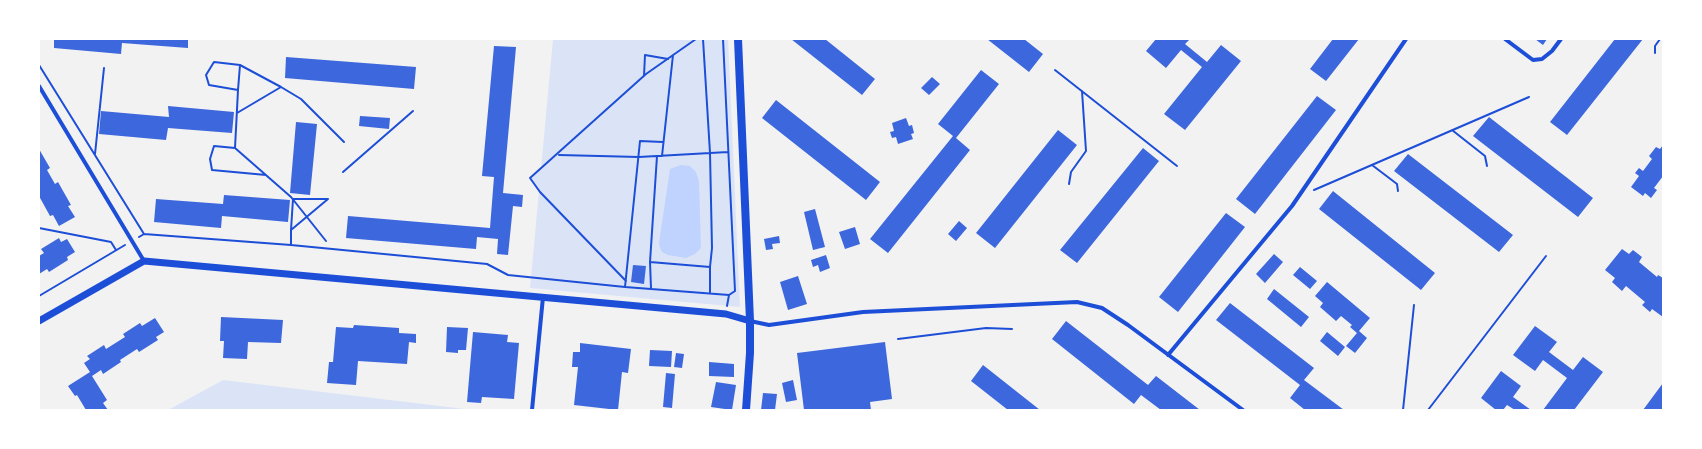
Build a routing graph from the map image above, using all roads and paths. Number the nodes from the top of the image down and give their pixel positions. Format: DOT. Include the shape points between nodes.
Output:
graph roads {
  1 [pos="696,39"];
  2 [pos="703,39"];
  3 [pos="723,39"];
  4 [pos="738,39"];
  5 [pos="1406,39"];
  6 [pos="1505,39"];
  7 [pos="1561,39"];
  8 [pos="1660,39"];
  9 [pos="1655,53"];
  10 [pos="673,54"];
  11 [pos="668,59"];
  12 [pos="39,64"];
  13 [pos="240,65"];
  14 [pos="104,68"];
  15 [pos="1055,70"];
  16 [pos="644,76"];
  17 [pos="39,86"];
  18 [pos="281,87"];
  19 [pos="238,90"];
  20 [pos="1082,91"];
  21 [pos="1529,97"];
  22 [pos="413,112"];
  23 [pos="237,113"];
  24 [pos="1452,130"];
  25 [pos="344,142"];
  26 [pos="663,142"];
  27 [pos="235,148"];
  28 [pos="728,152"];
  29 [pos="710,153"];
  30 [pos="95,155"];
  31 [pos="558,155"];
  32 [pos="657,156"];
  33 [pos="662,156"];
  34 [pos="639,157"];
  35 [pos="1372,165"];
  36 [pos="1176,166"];
  37 [pos="1486,166"];
  38 [pos="343,172"];
  39 [pos="266,175"];
  40 [pos="1069,184"];
  41 [pos="1398,191"];
  42 [pos="1299,196"];
  43 [pos="293,200"];
  44 [pos="306,217"];
  45 [pos="39,228"];
  46 [pos="291,230"];
  47 [pos="144,234"];
  48 [pos="132,241"];
  49 [pos="326,241"];
  50 [pos="291,245"];
  51 [pos="116,250"];
  52 [pos="1546,256"];
  53 [pos="144,261"];
  54 [pos="650,262"];
  55 [pos="710,267"];
  56 [pos="626,281"];
  57 [pos="625,287"];
  58 [pos="651,288"];
  59 [pos="710,293"];
  60 [pos="39,296"];
  61 [pos="543,297"];
  62 [pos="1414,305"];
  63 [pos="39,321"];
  64 [pos="750,321"];
  65 [pos="1012,329"];
  66 [pos="898,339"];
  67 [pos="1168,354"];
  68 [pos="532,410"];
  69 [pos="746,410"];
  70 [pos="1243,410"];
  71 [pos="1403,410"];
  72 [pos="1428,410"];
  1 -- 10 [label="path"];
  2 -- 29 [label="path"];
  3 -- 28 [label="path"];
  4 -- 64 [label="main road"];
  5 -- 42 [label="street"];
  6 -- 7 [label="street" via="1533,60 1542,59"];
  8 -- 9 [label="path" via="1655,46"];
  10 -- 11 [label="path"];
  10 -- 26 [label="path"];
  11 -- 16 [label="path"];
  11 -- 16 [label="path" via="645,55"];
  12 -- 30 [label="path"];
  13 -- 18 [label="path"];
  13 -- 19 [label="path"];
  13 -- 19 [label="path" via="214,62 206,75 209,85"];
  14 -- 30 [label="path"];
  15 -- 20 [label="path"];
  16 -- 31 [label="path"];
  17 -- 48 [label="street"];
  18 -- 23 [label="path"];
  18 -- 25 [label="path" via="301,99"];
  19 -- 23 [label="path"];
  20 -- 36 [label="path"];
  20 -- 40 [label="path" via="1086,151 1071,172"];
  21 -- 24 [label="path"];
  22 -- 38 [label="path"];
  23 -- 27 [label="path"];
  24 -- 35 [label="path"];
  24 -- 37 [label="path" via="1486,156"];
  26 -- 33 [label="path"];
  26 -- 34 [label="path" via="640,141"];
  27 -- 39 [label="path"];
  27 -- 39 [label="path" via="214,146 210,159 212,170"];
  28 -- 29 [label="path"];
  28 -- 59 [label="path" via="735,291 729,295"];
  29 -- 33 [label="path"];
  29 -- 55 [label="path"];
  30 -- 47 [label="path"];
  31 -- 34 [label="path"];
  31 -- 56 [label="path" via="530,178 540,192"];
  32 -- 33 [label="path"];
  32 -- 34 [label="path"];
  32 -- 54 [label="path"];
  34 -- 56 [label="path"];
  35 -- 41 [label="path" via="1397,184"];
  35 -- 42 [label="path"];
  39 -- 43 [label="path"];
  42 -- 67 [label="street" via="1268,237"];
  43 -- 44 [label="path"];
  43 -- 44 [label="path" via="328,199"];
  43 -- 46 [label="path"];
  44 -- 46 [label="path"];
  44 -- 49 [label="path"];
  45 -- 51 [label="path" via="111,242"];
  46 -- 50 [label="path"];
  47 -- 48 [label="path"];
  47 -- 50 [label="path"];
  48 -- 51 [label="path"];
  48 -- 53 [label="street"];
  50 -- 57 [label="path" via="487,264 508,275"];
  51 -- 60 [label="path"];
  52 -- 72 [label="path"];
  53 -- 61 [label="street"];
  53 -- 63 [label="street"];
  54 -- 55 [label="path"];
  54 -- 58 [label="path"];
  55 -- 59 [label="path"];
  56 -- 57 [label="path"];
  57 -- 58 [label="path"];
  58 -- 59 [label="path"];
  61 -- 64 [label="street" via="726,314"];
  61 -- 68 [label="street"];
  62 -- 71 [label="path"];
  64 -- 67 [label="street" via="769,325 863,312 1077,302 1102,308"];
  64 -- 69 [label="main road"];
  65 -- 66 [label="path" via="986,328"];
  67 -- 70 [label="street"];
}
